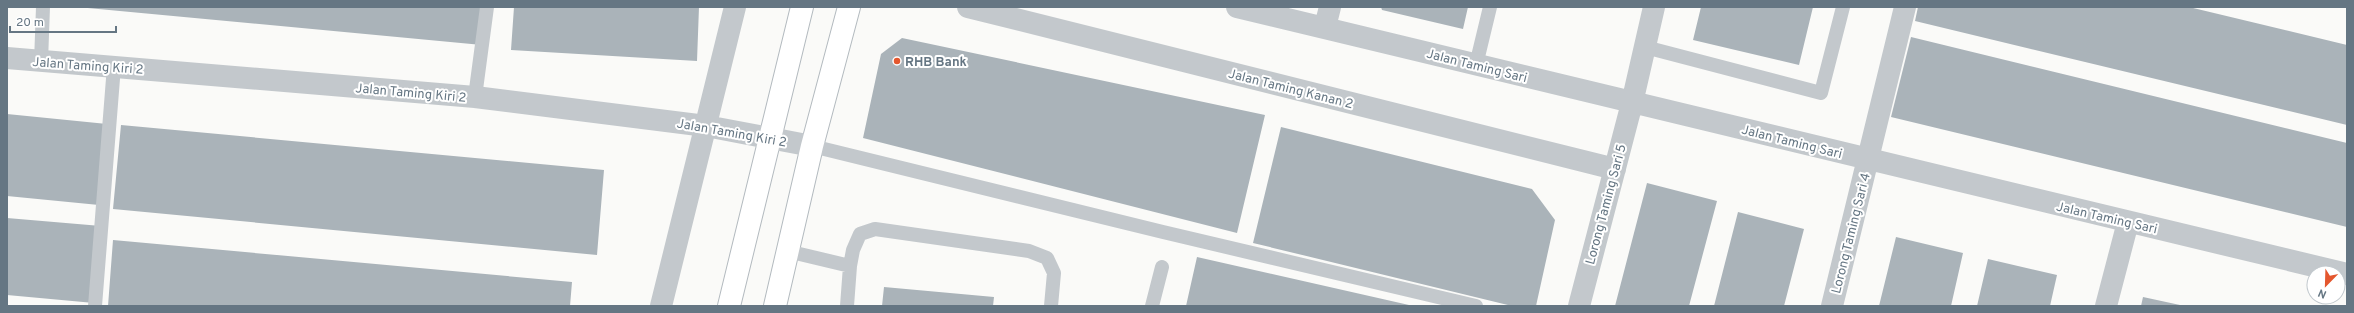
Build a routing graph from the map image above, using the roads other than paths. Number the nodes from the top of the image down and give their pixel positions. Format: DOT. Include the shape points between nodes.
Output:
graph roads {
  1 [pos="43,7"];
  2 [pos="487,7"];
  3 [pos="735,7"];
  4 [pos="802,7"];
  5 [pos="849,7"];
  6 [pos="968,7"];
  7 [pos="1237,7"];
  8 [pos="1490,7"];
  9 [pos="1654,7"];
  10 [pos="1843,7"];
  11 [pos="1905,7"];
  12 [pos="1286,13"];
  13 [pos="1327,17"];
  14 [pos="1645,47"];
  15 [pos="7,58"];
  16 [pos="41,62"];
  17 [pos="1476,65"];
  18 [pos="114,66"];
  19 [pos="475,97"];
  20 [pos="1632,103"];
  21 [pos="706,126"];
  22 [pos="770,138"];
  23 [pos="812,146"];
  24 [pos="1868,159"];
  25 [pos="1615,169"];
  26 [pos="2128,222"];
  27 [pos="786,251"];
  28 [pos="850,266"];
  29 [pos="1162,267"];
  30 [pos="2347,274"];
  31 [pos="95,306"];
  32 [pos="661,306"];
  33 [pos="729,306"];
  34 [pos="775,306"];
  35 [pos="847,306"];
  36 [pos="1051,306"];
  37 [pos="1152,306"];
  38 [pos="1476,306"];
  39 [pos="1578,306"];
  40 [pos="1832,306"];
  41 [pos="2106,306"];
  1 -- 16 [label="lane"];
  2 -- 19 [label="lane"];
  3 -- 21 [label="street"];
  4 -- 22 [label="street"];
  5 -- 23 [label="street"];
  6 -- 25 [label="street, Jalan Taming Kanan 2"];
  7 -- 12 [label="street, Jalan Taming Sari"];
  8 -- 17 [label="lane"];
  9 -- 14 [label="street, Lorong Taming Sari 5"];
  10 -- 14 [label="lane" via="1821,93"];
  11 -- 24 [label="street, Lorong Taming Sari 4"];
  12 -- 13 [label="street, Jalan Taming Sari"];
  13 -- 17 [label="street, Jalan Taming Sari"];
  14 -- 20 [label="street, Lorong Taming Sari 5"];
  15 -- 16 [label="street, Jalan Taming Kiri 2"];
  16 -- 18 [label="street, Jalan Taming Kiri 2"];
  17 -- 20 [label="street, Jalan Taming Sari"];
  18 -- 19 [label="street, Jalan Taming Kiri 2"];
  18 -- 31 [label="lane"];
  19 -- 21 [label="street, Jalan Taming Kiri 2"];
  20 -- 24 [label="street, Jalan Taming Sari"];
  20 -- 25 [label="street, Lorong Taming Sari 5"];
  21 -- 22 [label="street, Jalan Taming Kiri 2"];
  21 -- 32 [label="street"];
  22 -- 23 [label="street, Jalan Taming Kiri 2"];
  22 -- 33 [label="street"];
  23 -- 27 [label="street"];
  23 -- 38 [label="lane"];
  24 -- 26 [label="street, Jalan Taming Sari"];
  24 -- 40 [label="street, Lorong Taming Sari 4"];
  25 -- 39 [label="street, Lorong Taming Sari 5"];
  26 -- 30 [label="street, Jalan Taming Sari"];
  26 -- 41 [label="street"];
  27 -- 28 [label="lane"];
  27 -- 34 [label="street"];
  28 -- 35 [label="lane"];
  28 -- 36 [label="lane" via="860,234 874,229 1028,251 1047,258 1054,273"];
  29 -- 37 [label="lane"];
}
